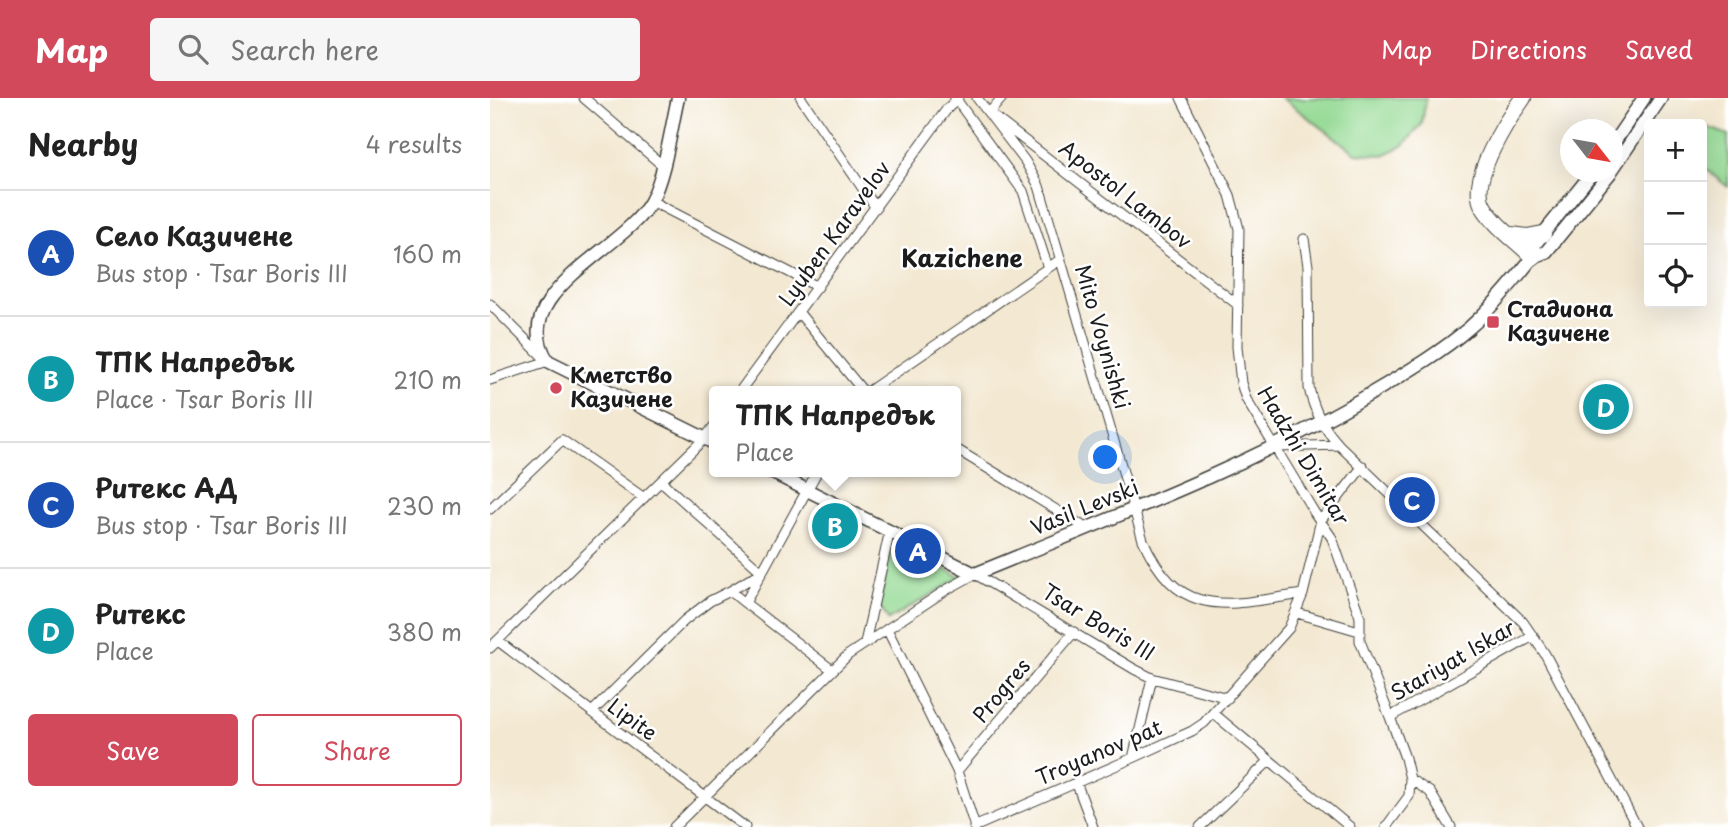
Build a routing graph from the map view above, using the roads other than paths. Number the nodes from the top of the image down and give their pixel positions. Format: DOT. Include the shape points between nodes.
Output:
graph roads {
  1 [pos="584,98"];
  2 [pos="678,98"];
  3 [pos="801,98"];
  4 [pos="956,98"];
  5 [pos="977,98"];
  6 [pos="1002,98"];
  7 [pos="1181,98"];
  8 [pos="1661,98"];
  9 [pos="1642,101"];
  10 [pos="1518,102"];
  11 [pos="989,113"];
  12 [pos="1623,129"];
  13 [pos="1623,155"];
  14 [pos="662,165"];
  15 [pos="1585,182"];
  16 [pos="1603,182"];
  17 [pos="651,201"];
  18 [pos="876,208"];
  19 [pos="1543,234"];
  20 [pos="1511,235"];
  21 [pos="1304,239"];
  22 [pos="1533,257"];
  23 [pos="1062,259"];
  24 [pos="1048,268"];
  25 [pos="818,287"];
  26 [pos="490,304"];
  27 [pos="1238,305"];
  28 [pos="799,313"];
  29 [pos="548,361"];
  30 [pos="490,380"];
  31 [pos="744,386"];
  32 [pos="859,386"];
  33 [pos="876,386"];
  34 [pos="1321,423"];
  35 [pos="709,441"];
  36 [pos="709,442"];
  37 [pos="1339,444"];
  38 [pos="1276,447"];
  39 [pos="961,452"];
  40 [pos="1363,466"];
  41 [pos="781,477"];
  42 [pos="814,477"];
  43 [pos="662,481"];
  44 [pos="807,490"];
  45 [pos="644,498"];
  46 [pos="490,509"];
  47 [pos="1134,509"];
  48 [pos="1321,520"];
  49 [pos="1086,528"];
  50 [pos="890,530"];
  51 [pos="762,572"];
  52 [pos="975,574"];
  53 [pos="730,591"];
  54 [pos="1303,594"];
  55 [pos="745,603"];
  56 [pos="1297,613"];
  57 [pos="887,629"];
  58 [pos="1359,631"];
  59 [pos="1074,632"];
  60 [pos="1533,636"];
  61 [pos="498,641"];
  62 [pos="865,643"];
  63 [pos="490,648"];
  64 [pos="831,669"];
  65 [pos="1152,678"];
  66 [pos="1227,698"];
  67 [pos="592,712"];
  68 [pos="1213,713"];
  69 [pos="1390,716"];
  70 [pos="1133,758"];
  71 [pos="1269,761"];
  72 [pos="957,771"];
  73 [pos="1410,779"];
  74 [pos="1076,782"];
  75 [pos="705,796"];
  76 [pos="674,827"];
  77 [pos="746,827"];
  78 [pos="975,827"];
  79 [pos="1093,827"];
  80 [pos="1200,827"];
  81 [pos="1350,827"];
  82 [pos="1386,827"];
  83 [pos="1451,827"];
  84 [pos="1637,827"];
  1 -- 14 [label="street"];
  2 -- 14 [label="street"];
  3 -- 18 [label="street"];
  4 -- 18 [label="street, Lyuben Karavelov"];
  4 -- 24 [label="street, Mito Voynishki" via="1023,191"];
  5 -- 11 [label="street, Mito Voynishki"];
  6 -- 11 [label="street"];
  7 -- 27 [label="street, Hadzhi Dimitar" via="1237,212"];
  8 -- 13 [label="street, Vasil Levski"];
  9 -- 12 [label="street"];
  10 -- 20 [label="highway" via="1478,187 1484,207"];
  11 -- 23 [label="street, Mito Voynishki" via="1034,175"];
  11 -- 27 [label="street, Apostol Lambov"];
  14 -- 17 [label="street"];
  15 -- 19 [label="street, Vasil Levski"];
  16 -- 22 [label="street, Vasil Levski" via="1546,252"];
  17 -- 25 [label="street"];
  17 -- 29 [label="street" via="548,301 537,336"];
  18 -- 25 [label="street, Lyuben Karavelov"];
  19 -- 20 [label="highway"];
  19 -- 22 [label="street, Vasil Levski"];
  20 -- 22 [label="highway"];
  21 -- 34 [label="street" via="1309,388"];
  22 -- 34 [label="street, Vasil Levski" via="1469,328 1407,372"];
  23 -- 24 [label="street"];
  23 -- 47 [label="street, Mito Voynishki"];
  24 -- 33 [label="street"];
  25 -- 28 [label="street, Lyuben Karavelov"];
  26 -- 29 [label="street"];
  27 -- 38 [label="street, Hadzhi Dimitar" via="1241,383"];
  28 -- 31 [label="street, Lyuben Karavelov"];
  28 -- 32 [label="street"];
  29 -- 30 [label="street"];
  29 -- 35 [label="street"];
  34 -- 37 [label="street"];
  34 -- 38 [label="street, Vasil Levski"];
  36 -- 43 [label="street"];
  37 -- 38 [label="street"];
  37 -- 40 [label="street"];
  38 -- 47 [label="street, Vasil Levski"];
  38 -- 48 [label="street, Hadzhi Dimitar"];
  39 -- 49 [label="street"];
  40 -- 48 [label="street"];
  40 -- 60 [label="street" via="1511,609"];
  41 -- 44 [label="street, Tsar Boris III"];
  42 -- 44 [label="street"];
  43 -- 45 [label="street"];
  43 -- 51 [label="street"];
  44 -- 50 [label="street, Tsar Boris III"];
  44 -- 51 [label="street"];
  45 -- 46 [label="street" via="562,440"];
  45 -- 61 [label="street"];
  47 -- 49 [label="street, Vasil Levski"];
  47 -- 54 [label="street, Mito Voynishki" via="1152,560 1162,575 1189,596 1221,604"];
  48 -- 54 [label="street"];
  48 -- 58 [label="street, Hadzhi Dimitar" via="1360,617"];
  49 -- 52 [label="street, Vasil Levski"];
  50 -- 52 [label="street, Tsar Boris III"];
  50 -- 62 [label="street"];
  51 -- 53 [label="street"];
  51 -- 55 [label="street"];
  52 -- 57 [label="street, Vasil Levski"];
  52 -- 59 [label="street, Tsar Boris III"];
  53 -- 55 [label="street"];
  53 -- 67 [label="street" via="685,620"];
  54 -- 56 [label="street"];
  55 -- 64 [label="street"];
  56 -- 58 [label="street"];
  56 -- 66 [label="street" via="1280,641"];
  57 -- 62 [label="street, Vasil Levski"];
  57 -- 72 [label="street"];
  58 -- 69 [label="street"];
  59 -- 65 [label="street, Tsar Boris III"];
  59 -- 72 [label="street, Progres"];
  60 -- 69 [label="street, Stariyat Iskar"];
  60 -- 84 [label="street"];
  61 -- 63 [label="street"];
  61 -- 67 [label="street, Lipite"];
  62 -- 64 [label="street, Vasil Levski"];
  64 -- 75 [label="street, Vasil Levski"];
  65 -- 66 [label="street, Tsar Boris III"];
  65 -- 70 [label="street"];
  66 -- 68 [label="street, Troyanov pat"];
  67 -- 75 [label="street, Lipite"];
  68 -- 70 [label="street, Troyanov pat" via="1192,731"];
  68 -- 71 [label="street"];
  69 -- 73 [label="street"];
  70 -- 74 [label="street, Troyanov pat"];
  71 -- 80 [label="street"];
  71 -- 81 [label="street"];
  72 -- 78 [label="street"];
  73 -- 82 [label="street" via="1409,796"];
  73 -- 83 [label="street" via="1430,792"];
  74 -- 78 [label="street, Troyanov pat"];
  74 -- 79 [label="street"];
  75 -- 76 [label="street, Vasil Levski"];
  75 -- 77 [label="street, Lipite"];
}
